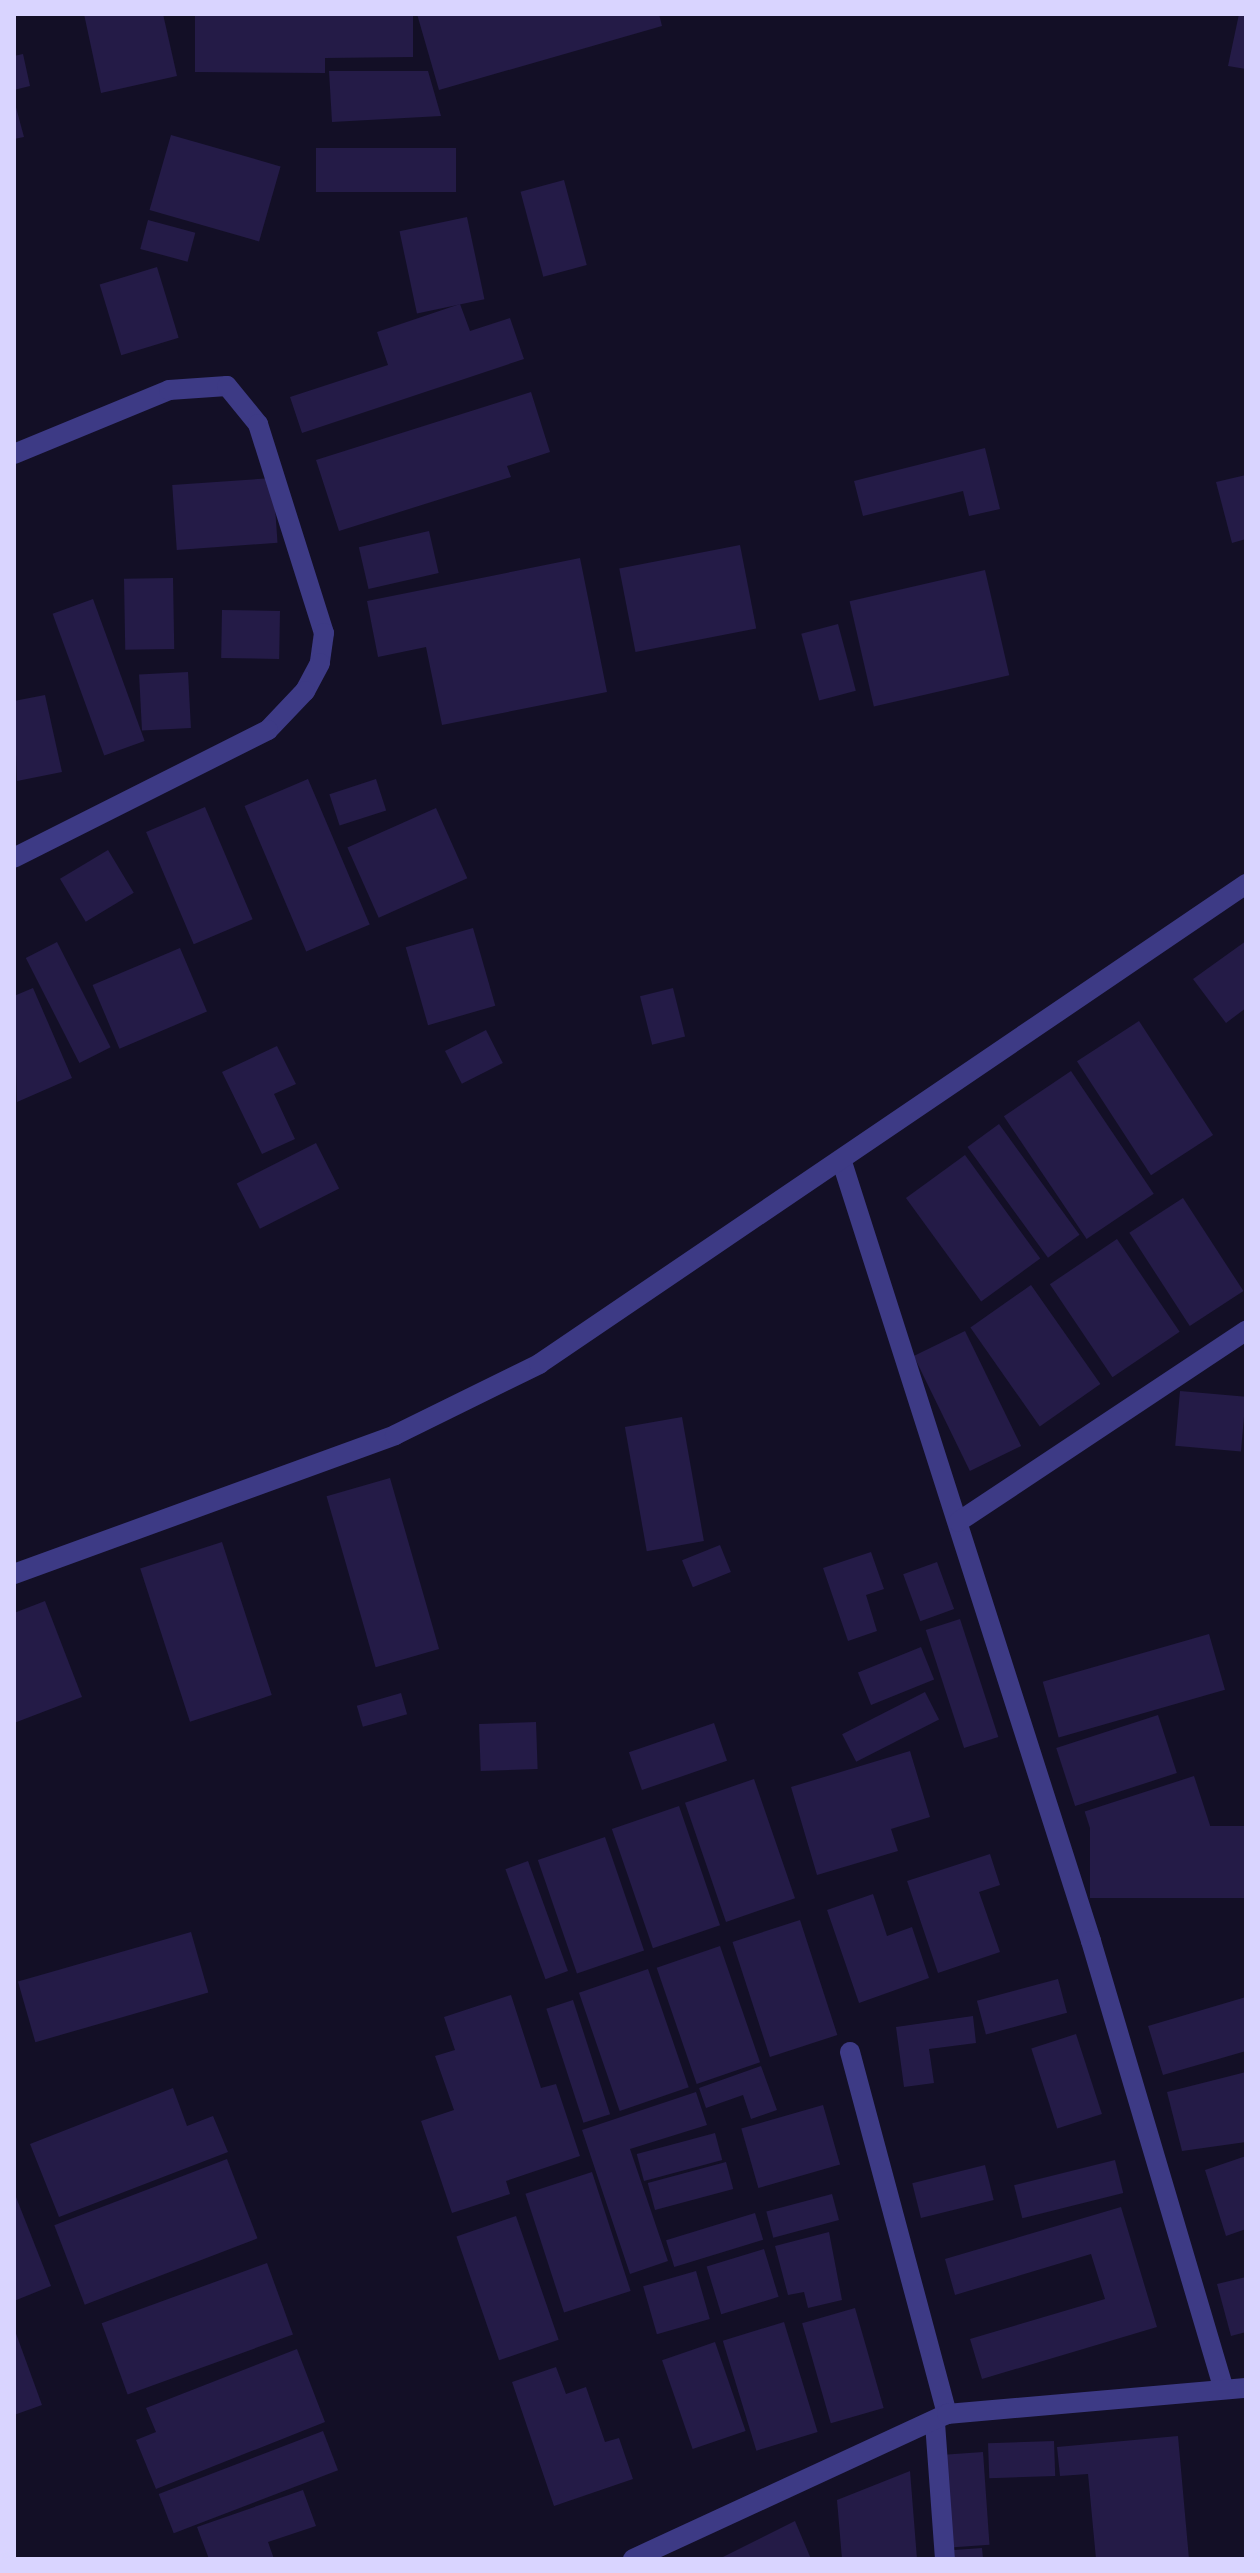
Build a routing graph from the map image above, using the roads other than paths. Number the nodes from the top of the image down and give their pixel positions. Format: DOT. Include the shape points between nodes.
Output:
graph roads {
  1 [pos="14,454"];
  2 [pos="14,858"];
  3 [pos="1246,884"];
  4 [pos="842,1162"];
  5 [pos="1246,1331"];
  6 [pos="958,1522"];
  7 [pos="14,1574"];
  8 [pos="850,2052"];
  9 [pos="1223,2387"];
  10 [pos="1246,2388"];
  11 [pos="941,2418"];
  12 [pos="633,2559"];
  13 [pos="945,2559"];
  1 -- 2 [label="street" via="169,390 227,386 258,424 324,633 305,691 268,730"];
  3 -- 4 [label="street"];
  4 -- 6 [label="street"];
  4 -- 7 [label="street" via="539,1364 395,1435"];
  5 -- 6 [label="street"];
  6 -- 9 [label="street"];
  8 -- 11 [label="street"];
  9 -- 10 [label="street"];
  9 -- 11 [label="street"];
  11 -- 12 [label="street"];
  11 -- 13 [label="street"];
}
